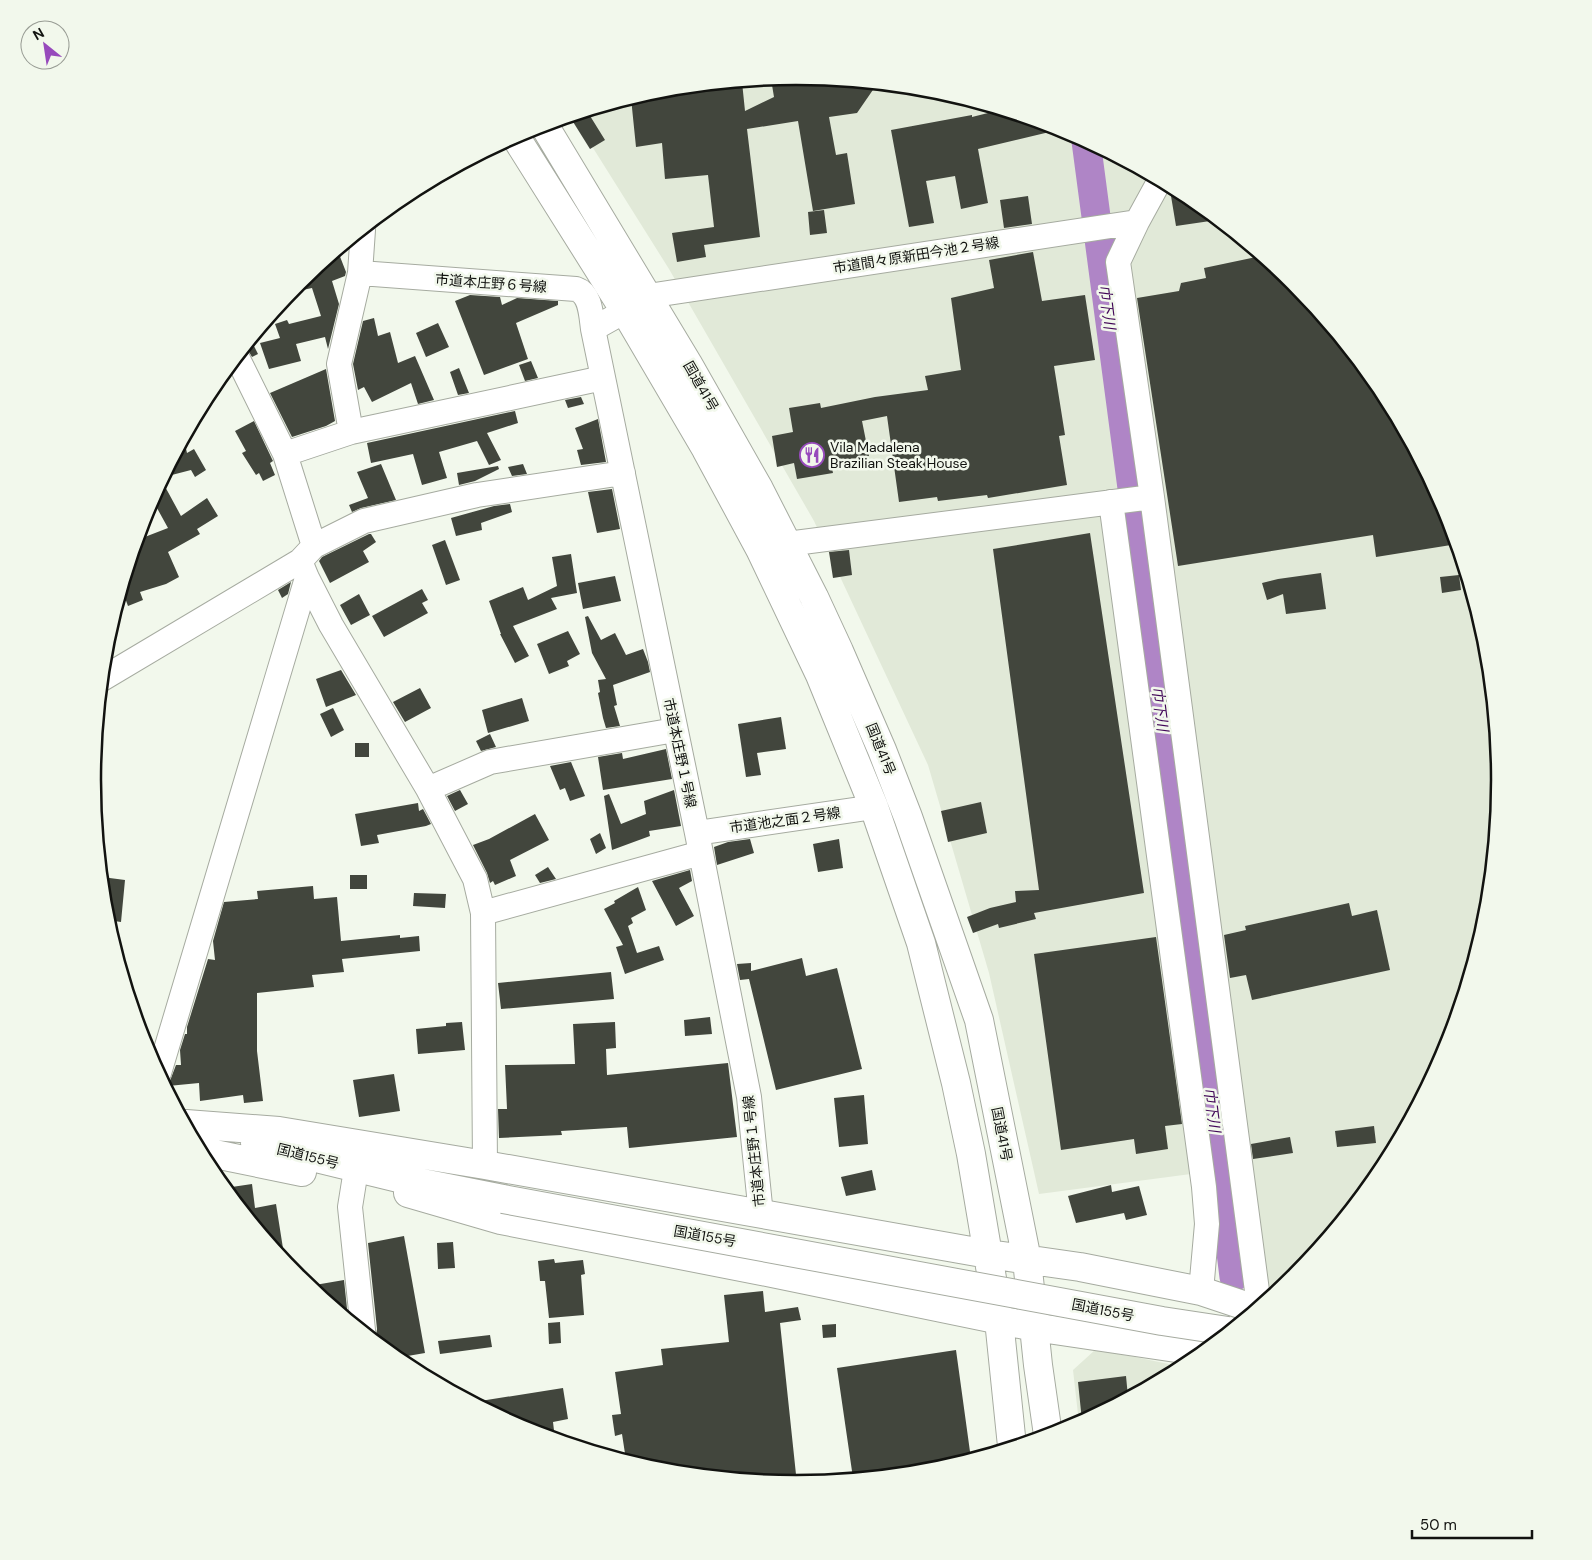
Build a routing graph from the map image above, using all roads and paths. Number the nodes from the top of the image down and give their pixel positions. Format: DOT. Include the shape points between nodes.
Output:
graph roads {
  1 [pos="548,131"];
  2 [pos="519,143"];
  3 [pos="1157,186"];
  4 [pos="1136,222"];
  5 [pos="362,238"];
  6 [pos="360,273"];
  7 [pos="648,296"];
  8 [pos="625,311"];
  9 [pos="594,329"];
  10 [pos="237,368"];
  11 [pos="603,378"];
  12 [pos="352,432"];
  13 [pos="285,454"];
  14 [pos="623,473"];
  15 [pos="1152,498"];
  16 [pos="1111,502"];
  17 [pos="788,544"];
  18 [pos="307,562"];
  19 [pos="109,675"];
  20 [pos="675,730"];
  21 [pos="428,790"];
  22 [pos="874,807"];
  23 [pos="699,843"];
  24 [pos="483,913"];
  25 [pos="161,1062"];
  26 [pos="193,1125"];
  27 [pos="193,1126"];
  28 [pos="210,1153"];
  29 [pos="485,1165"];
  30 [pos="354,1182"];
  31 [pos="408,1193"];
  32 [pos="502,1204"];
  33 [pos="761,1215"];
  34 [pos="988,1254"];
  35 [pos="1027,1260"];
  36 [pos="1201,1291"];
  37 [pos="1259,1298"];
  38 [pos="1249,1307"];
  39 [pos="999,1320"];
  40 [pos="362,1322"];
  41 [pos="1034,1327"];
  42 [pos="1220,1331"];
  43 [pos="1206,1340"];
  44 [pos="1192,1350"];
  45 [pos="1047,1428"];
  46 [pos="1032,1433"];
  47 [pos="1011,1440"];
  1 -- 7 [label="highway, 国道41号"];
  2 -- 8 [label="highway, 国道41号"];
  3 -- 4 [label="street"];
  4 -- 7 [label="street, 市道間々原新田今池２号線"];
  4 -- 15 [label="street" via="1118,262"];
  5 -- 6 [label="street"];
  6 -- 9 [label="street, 市道本庄野６号線" via="576,289 586,299"];
  6 -- 12 [label="street" via="339,364"];
  7 -- 17 [label="highway, 国道41号"];
  8 -- 9 [label="street"];
  8 -- 22 [label="highway, 国道41号" via="706,449 774,577 835,708"];
  9 -- 11 [label="street, 市道本庄野１号線"];
  10 -- 13 [label="street"];
  11 -- 12 [label="street"];
  11 -- 14 [label="street, 市道本庄野１号線"];
  12 -- 13 [label="street"];
  13 -- 18 [label="street"];
  14 -- 18 [label="street" via="477,495 364,521"];
  14 -- 20 [label="street, 市道本庄野１号線"];
  15 -- 16 [label="street"];
  15 -- 37 [label="street"];
  16 -- 17 [label="street"];
  16 -- 36 [label="street" via="1204,1187 1207,1224"];
  17 -- 35 [label="highway, 国道41号" via="882,750 959,960 979,1020"];
  18 -- 19 [label="street"];
  18 -- 21 [label="street" via="332,625"];
  18 -- 25 [label="street"];
  20 -- 21 [label="street" via="490,762"];
  20 -- 23 [label="street, 市道本庄野１号線"];
  21 -- 24 [label="street" via="475,879"];
  22 -- 23 [label="street, 市道池之面２号線"];
  22 -- 34 [label="highway, 国道41号" via="921,943 936,998 971,1154"];
  23 -- 24 [label="street, 市道池之面２号線"];
  23 -- 33 [label="street, 市道本庄野１号線" via="749,1097"];
  24 -- 29 [label="street"];
  26 -- 29 [label="highway" via="279,1131"];
  27 -- 32 [label="highway, 国道155号"];
  28 -- 30 [label="highway, 国道155号"];
  29 -- 33 [label="highway"];
  30 -- 31 [label="highway, 国道155号"];
  30 -- 40 [label="street" via="350,1208"];
  31 -- 32 [label="highway, 国道155号"];
  31 -- 39 [label="highway" via="501,1220"];
  32 -- 42 [label="highway, 国道155号, bridge"];
  32 -- 43 [label="highway, 国道155号" via="1071,1317"];
  33 -- 34 [label="highway"];
  34 -- 35 [label="highway"];
  34 -- 39 [label="highway, 国道41号"];
  35 -- 36 [label="highway"];
  35 -- 41 [label="highway, 国道41号"];
  36 -- 38 [label="highway"];
  39 -- 41 [label="highway"];
  39 -- 47 [label="highway, 国道41号"];
  41 -- 44 [label="highway"];
  41 -- 45 [label="highway, 国道41号"];
  41 -- 46 [label="highway" via="1023,1368"];
}
